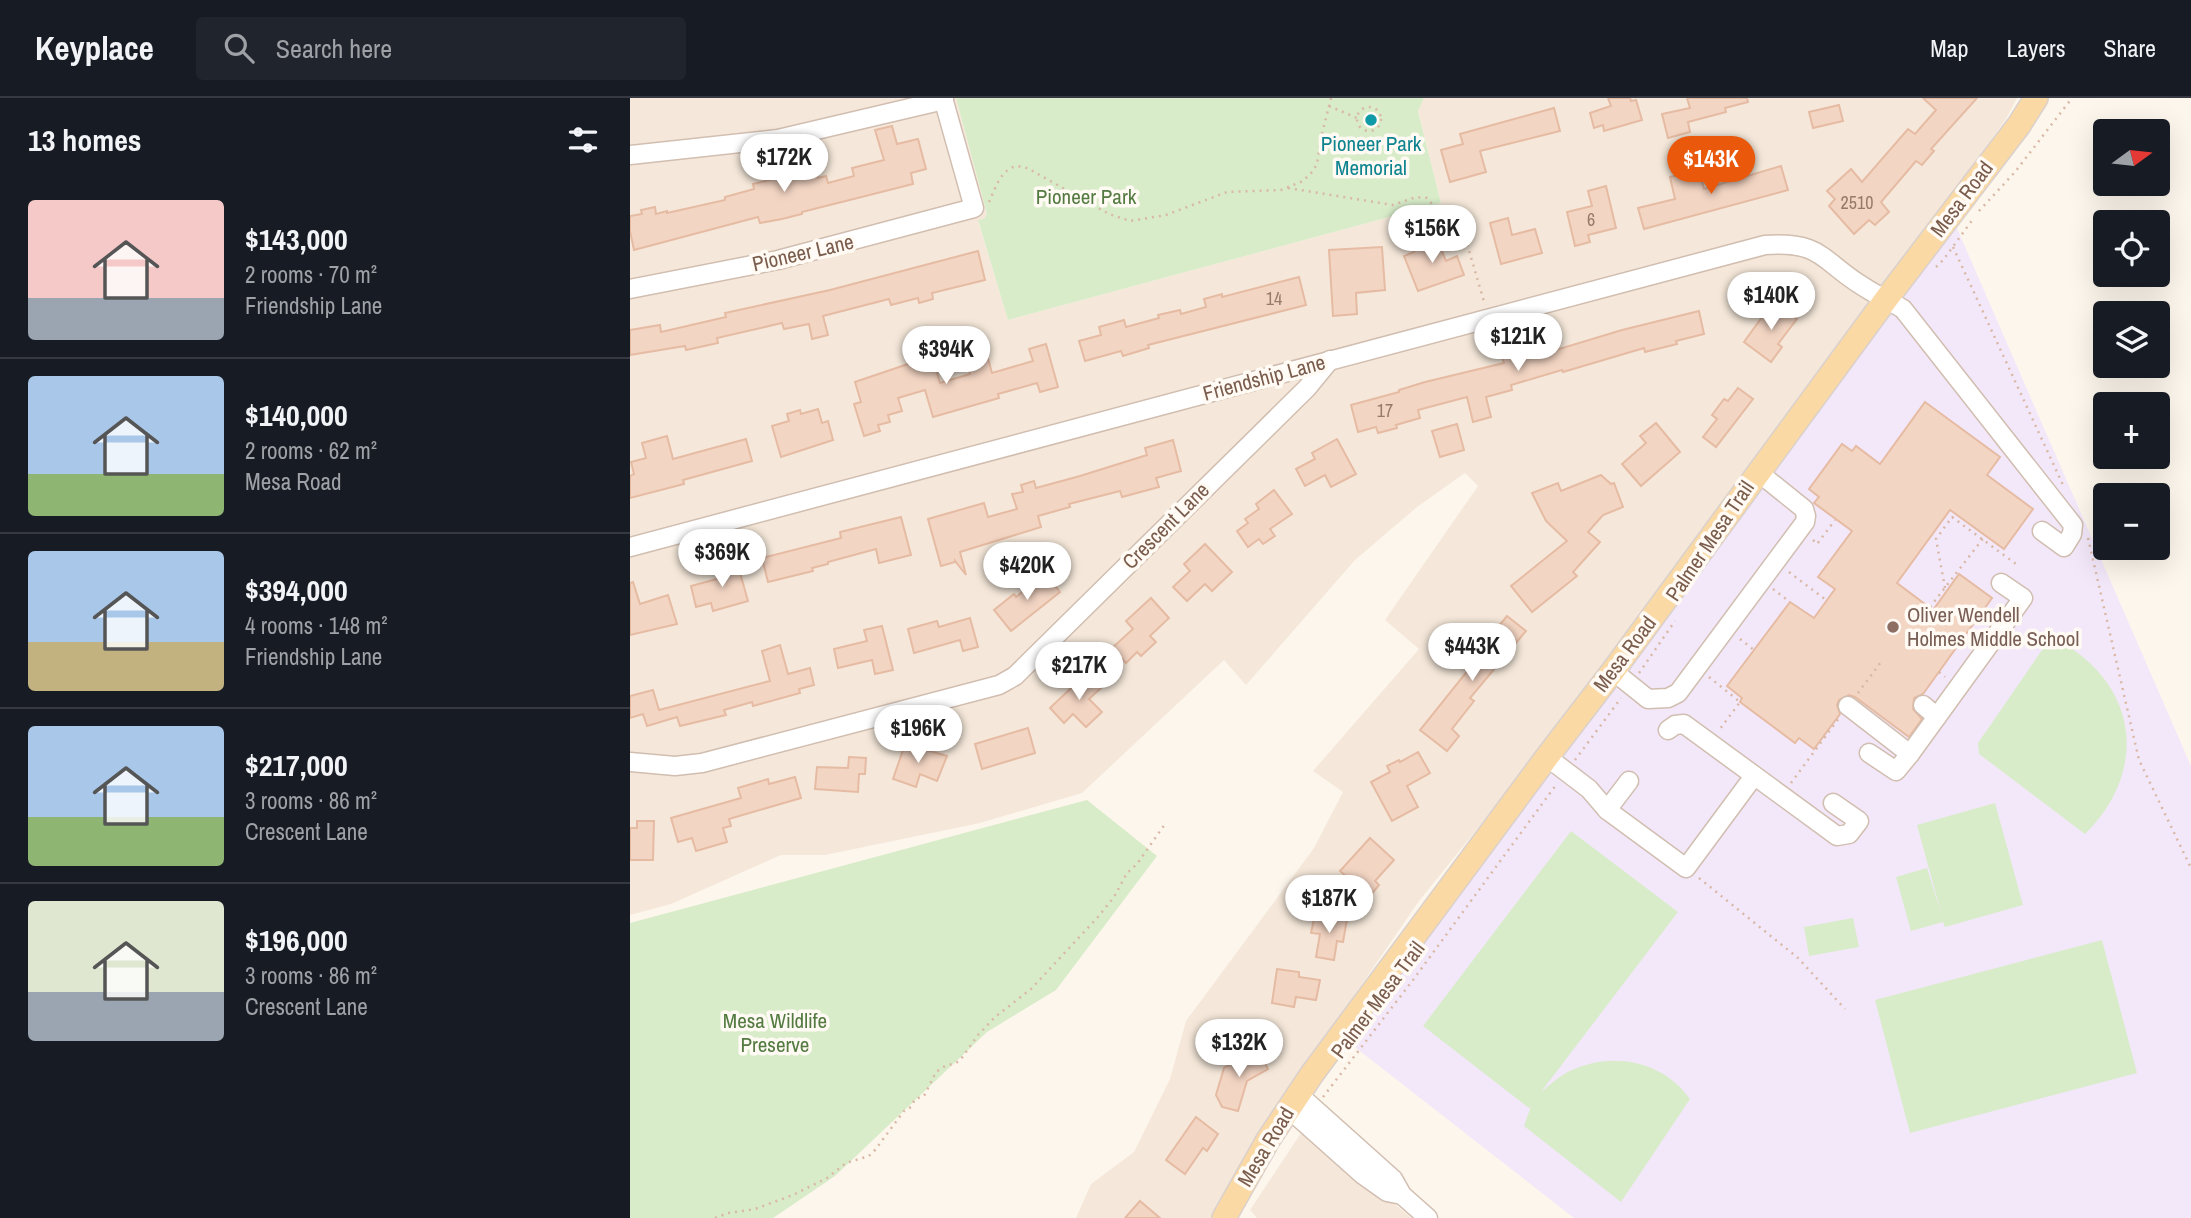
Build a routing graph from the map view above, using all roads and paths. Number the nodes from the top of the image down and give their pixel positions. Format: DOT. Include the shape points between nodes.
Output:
graph roads {
  1 [pos="1331,98"];
  2 [pos="2036,98"];
  3 [pos="2073,98"];
  4 [pos="944,99"];
  5 [pos="1329,106"];
  6 [pos="1357,118"];
  7 [pos="630,155"];
  8 [pos="1287,188"];
  9 [pos="980,207"];
  10 [pos="1928,274"];
  11 [pos="630,289"];
  12 [pos="1887,298"];
  13 [pos="1491,317"];
  14 [pos="1330,360"];
  15 [pos="1758,472"];
  16 [pos="1835,520"];
  17 [pos="1941,523"];
  18 [pos="1946,526"];
  19 [pos="2042,531"];
  20 [pos="1810,536"];
  21 [pos="1985,536"];
  22 [pos="1982,540"];
  23 [pos="630,547"];
  24 [pos="1775,562"];
  25 [pos="2016,565"];
  26 [pos="2001,583"];
  27 [pos="1771,588"];
  28 [pos="1945,588"];
  29 [pos="1826,600"];
  30 [pos="1790,602"];
  31 [pos="1930,607"];
  32 [pos="1677,618"];
  33 [pos="1735,636"];
  34 [pos="1754,650"];
  35 [pos="1881,662"];
  36 [pos="1706,675"];
  37 [pos="1622,678"];
  38 [pos="1923,705"];
  39 [pos="1848,706"];
  40 [pos="1937,716"];
  41 [pos="1668,730"];
  42 [pos="1709,743"];
  43 [pos="1869,752"];
  44 [pos="1910,754"];
  45 [pos="1547,757"];
  46 [pos="630,762"];
  47 [pos="1567,771"];
  48 [pos="1754,776"];
  49 [pos="1629,781"];
  50 [pos="1781,795"];
  51 [pos="1833,803"];
  52 [pos="1607,810"];
  53 [pos="1165,824"];
  54 [pos="1686,867"];
  55 [pos="1845,1009"];
  56 [pos="1301,1104"];
  57 [pos="1339,1142"];
  58 [pos="715,1218"];
  59 [pos="1224,1218"];
  60 [pos="1428,1218"];
  1 -- 5 [label="path"];
  2 -- 12 [label="main road, Mesa Road"];
  3 -- 10 [label="path"];
  4 -- 7 [label="street" via="778,139"];
  4 -- 9 [label="street"];
  5 -- 6 [label="path"];
  5 -- 8 [label="path" via="1317,164 1303,181"];
  6 -- 6 [label="path" via="1369,107 1379,111 1382,120 1370,131 1360,127"];
  8 -- 9 [label="path" via="1227,192 1166,215 1130,221 1022,165 1001,177"];
  8 -- 13 [label="path" via="1393,205 1427,198 1433,205 1458,213"];
  9 -- 11 [label="street, Pioneer Lane" via="778,260"];
  12 -- 13 [label="street, Friendship Lane" via="1864,288 1820,253 1801,246 1765,244"];
  12 -- 15 [label="main road, Mesa Road"];
  12 -- 19 [label="street, Friendship Lane" via="1903,309 2073,525 2064,547"];
  13 -- 14 [label="street, Friendship Lane"];
  14 -- 23 [label="street, Friendship Lane"];
  14 -- 46 [label="street, Crescent Lane" via="1015,676 999,685 702,763"];
  15 -- 24 [label="street" via="1804,509 1806,516"];
  15 -- 37 [label="main road, Mesa Road"];
  16 -- 20 [label="path" via="1817,544"];
  17 -- 18 [label="path"];
  18 -- 22 [label="path" via="1952,517"];
  18 -- 28 [label="path" via="1936,539"];
  21 -- 22 [label="path"];
  22 -- 25 [label="path"];
  22 -- 28 [label="path"];
  24 -- 29 [label="path"];
  24 -- 37 [label="street" via="1678,693 1648,699"];
  26 -- 40 [label="street" via="2023,598"];
  27 -- 30 [label="path"];
  28 -- 31 [label="path"];
  32 -- 37 [label="path, Palmer Mesa Trail"];
  33 -- 34 [label="path"];
  35 -- 39 [label="path"];
  36 -- 42 [label="path" via="1740,702"];
  37 -- 45 [label="main road, Mesa Road"];
  37 -- 47 [label="path, Palmer Mesa Trail"];
  38 -- 40 [label="street"];
  39 -- 44 [label="street"];
  39 -- 50 [label="path"];
  40 -- 44 [label="street"];
  41 -- 42 [label="street" via="1684,724"];
  42 -- 48 [label="street"];
  43 -- 44 [label="street" via="1896,771"];
  45 -- 47 [label="street"];
  45 -- 56 [label="main road, Mesa Road"];
  47 -- 52 [label="street"];
  47 -- 56 [label="path, Palmer Mesa Trail" via="1413,980"];
  48 -- 50 [label="street"];
  48 -- 54 [label="street"];
  49 -- 52 [label="street"];
  50 -- 51 [label="street" via="1837,836 1849,834 1859,821"];
  52 -- 54 [label="street"];
  53 -- 58 [label="path" via="1098,917 1031,989 995,1017 961,1059 936,1072 924,1096 915,1098 873,1153 846,1163 793,1195"];
  54 -- 55 [label="path" via="1798,958"];
  56 -- 57 [label="street"];
  56 -- 57 [label="street"];
  56 -- 59 [label="main road, Mesa Road" via="1268,1140"];
  57 -- 60 [label="street" via="1393,1179 1402,1195"];
}
